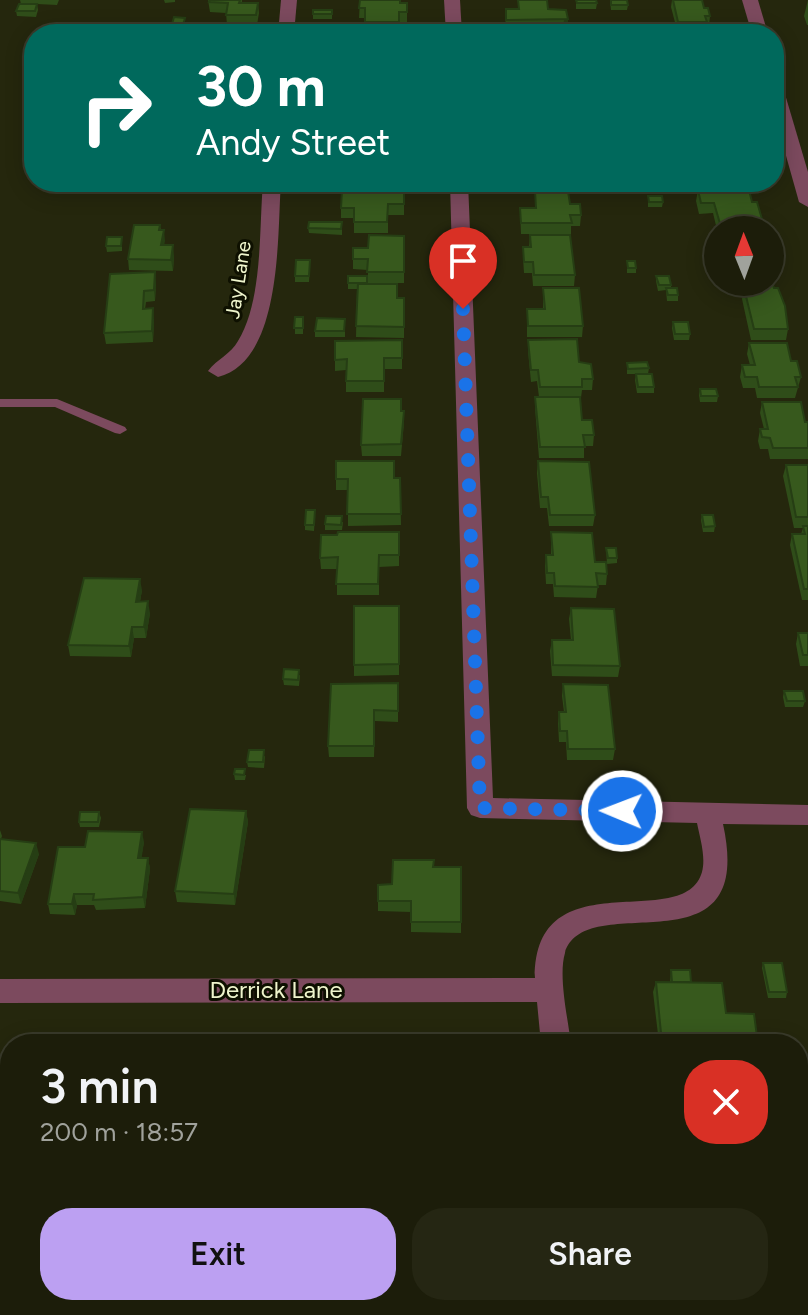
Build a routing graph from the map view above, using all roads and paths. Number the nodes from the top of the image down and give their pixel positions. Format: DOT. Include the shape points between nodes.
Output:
graph roads {
  1 [pos="289,0"];
  2 [pos="452,0"];
  3 [pos="750,0"];
  4 [pos="287,24"];
  5 [pos="453,24"];
  6 [pos="757,24"];
  7 [pos="784,119"];
  8 [pos="271,192"];
  9 [pos="459,192"];
  10 [pos="808,202"];
  11 [pos="218,371"];
  12 [pos="0,403"];
  13 [pos="120,430"];
  14 [pos="708,813"];
  15 [pos="808,815"];
  16 [pos="552,990"];
  17 [pos="0,991"];
  18 [pos="555,1034"];
  1 -- 4 [label="street"];
  2 -- 5 [label="street"];
  3 -- 6 [label="street"];
  7 -- 10 [label="street"];
  8 -- 11 [label="street, Jay Lane" via="262,301 254,329 242,350"];
  9 -- 14 [label="street" via="480,808"];
  12 -- 13 [label="lane" via="57,403"];
  14 -- 15 [label="street"];
  14 -- 16 [label="street" via="715,875 704,893 661,912 590,915 567,927 553,944"];
  16 -- 17 [label="street, Derrick Lane"];
  16 -- 18 [label="street"];
}
